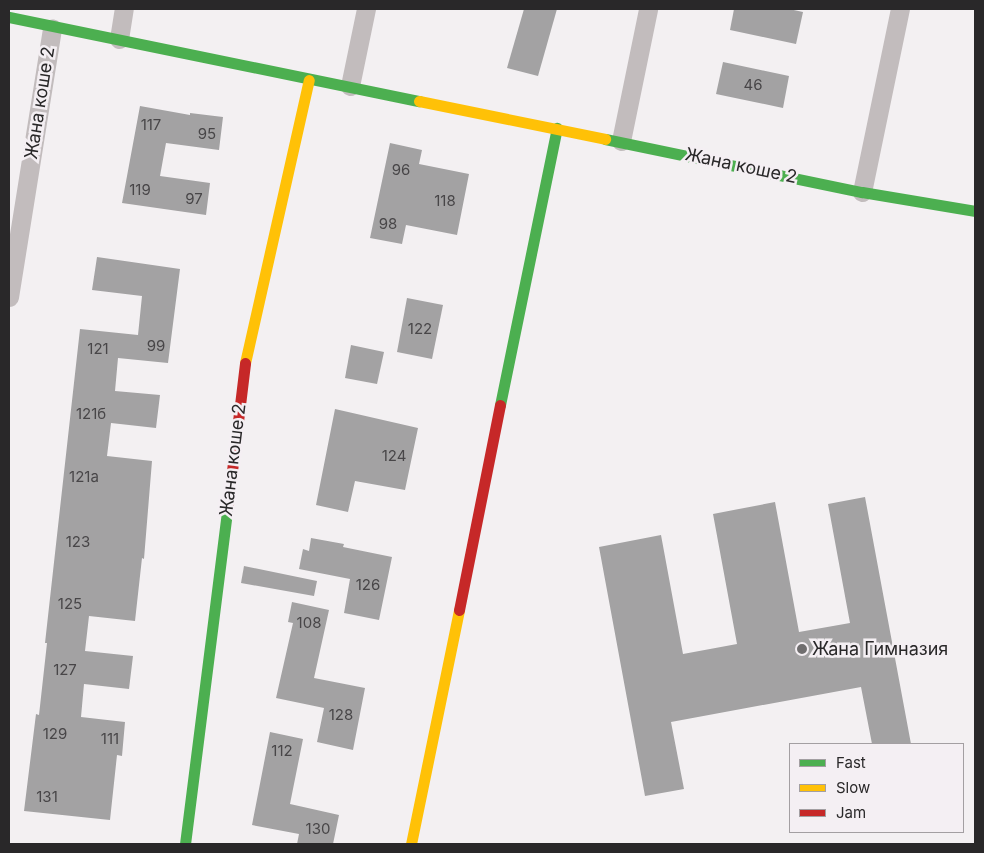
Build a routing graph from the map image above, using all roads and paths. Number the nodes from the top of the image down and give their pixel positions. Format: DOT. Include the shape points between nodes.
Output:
graph roads {
  1 [pos="124,9"];
  2 [pos="366,9"];
  3 [pos="648,9"];
  4 [pos="900,9"];
  5 [pos="9,18"];
  6 [pos="52,28"];
  7 [pos="118,38"];
  8 [pos="310,80"];
  9 [pos="350,86"];
  10 [pos="557,128"];
  11 [pos="621,141"];
  12 [pos="862,192"];
  13 [pos="975,211"];
  14 [pos="9,297"];
  15 [pos="185,844"];
  16 [pos="411,844"];
  1 -- 7 [label="street"];
  2 -- 9 [label="street"];
  3 -- 11 [label="street"];
  4 -- 12 [label="street"];
  5 -- 6 [label="street, Жана коше 2"];
  6 -- 7 [label="street, Жана коше 2"];
  6 -- 14 [label="street, Жана коше 2"];
  7 -- 8 [label="street, Жана коше 2"];
  8 -- 9 [label="street, Жана коше 2"];
  8 -- 15 [label="street, Жана коше 2" via="247,349"];
  9 -- 10 [label="street, Жана коше 2"];
  10 -- 11 [label="street, Жана коше 2"];
  10 -- 16 [label="street"];
  11 -- 12 [label="street, Жана коше 2"];
  12 -- 13 [label="street, Жана коше 2"];
}
